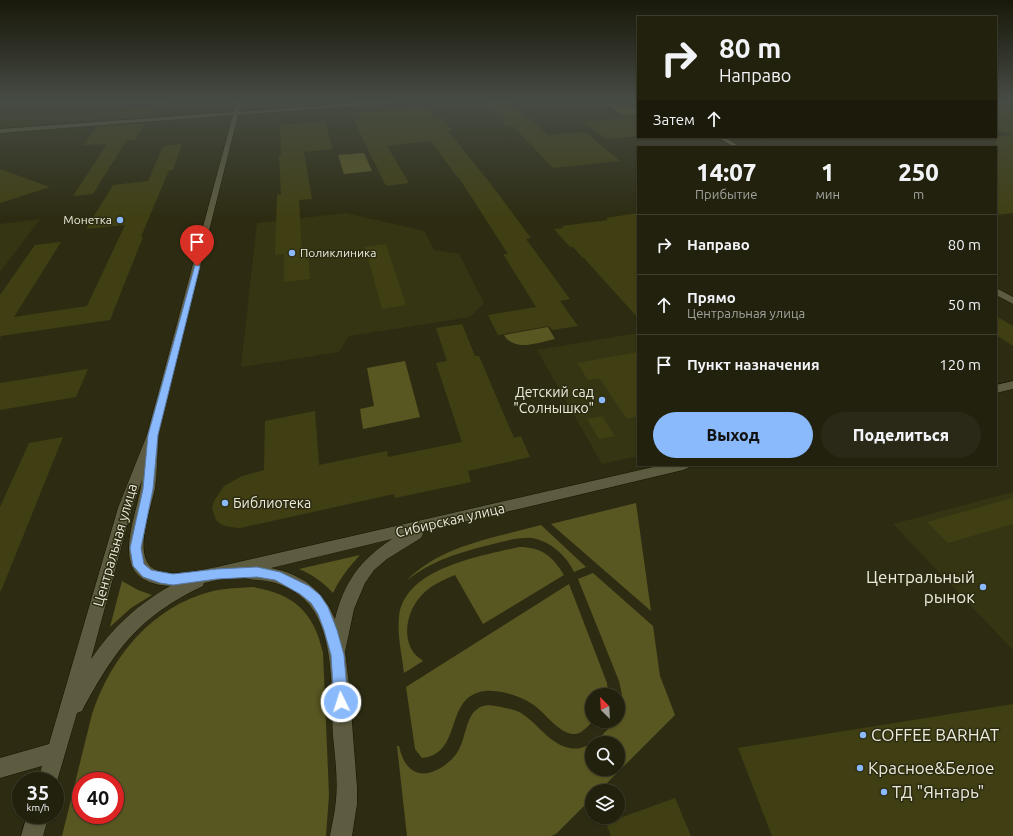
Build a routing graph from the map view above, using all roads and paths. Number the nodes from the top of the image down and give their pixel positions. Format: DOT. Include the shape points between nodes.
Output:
graph roads {
  1 [pos="229,140"];
  2 [pos="725,140"];
  3 [pos="736,146"];
  4 [pos="997,292"];
  5 [pos="1013,301"];
  6 [pos="1013,385"];
  7 [pos="997,389"];
  8 [pos="153,435"];
  9 [pos="679,466"];
  10 [pos="441,523"];
  11 [pos="217,574"];
  12 [pos="338,655"];
  13 [pos="65,722"];
  14 [pos="56,752"];
  15 [pos="0,768"];
  16 [pos="50,772"];
  17 [pos="35,824"];
  18 [pos="32,836"];
  19 [pos="341,836"];
  1 -- 8 [label="street, Центральная улица"];
  2 -- 3 [label="street"];
  4 -- 5 [label="street"];
  6 -- 7 [label="street"];
  8 -- 11 [label="street" via="148,489 136,548 139,566 147,574 173,580"];
  8 -- 13 [label="street, Центральная улица" via="125,508"];
  9 -- 10 [label="street, Сибирская улица"];
  10 -- 11 [label="street, Сибирская улица"];
  10 -- 12 [label="street" via="385,550 360,576 352,588 345,608"];
  11 -- 12 [label="street" via="257,572 276,575 305,590 323,611"];
  11 -- 13 [label="street" via="180,589 143,614 125,630 96,666"];
  12 -- 19 [label="street" via="347,794"];
  13 -- 14 [label="street, Центральная улица"];
  14 -- 15 [label="street"];
  14 -- 16 [label="street, Центральная улица"];
  17 -- 18 [label="street"];
}
